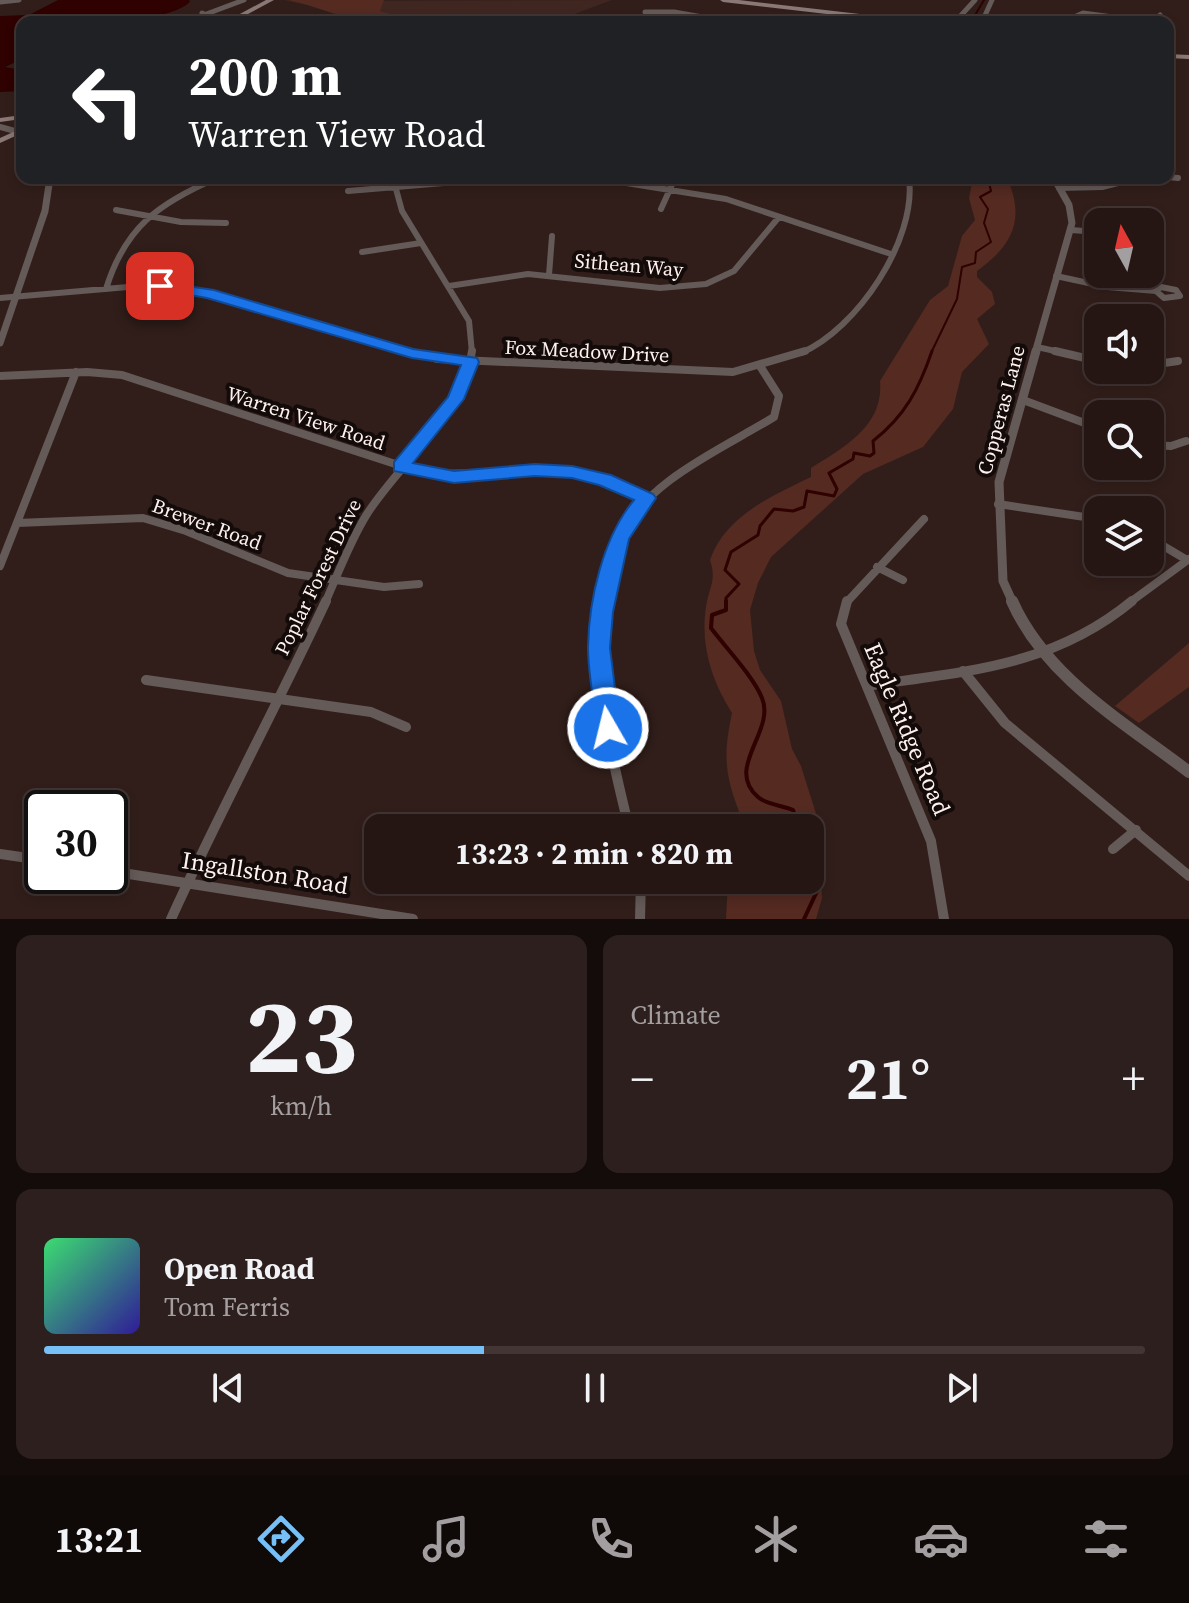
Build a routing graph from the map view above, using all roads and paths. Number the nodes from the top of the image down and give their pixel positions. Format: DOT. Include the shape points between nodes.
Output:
graph roads {
  1 [pos="19,0"];
  2 [pos="244,0"];
  3 [pos="260,0"];
  4 [pos="271,0"];
  5 [pos="723,0"];
  6 [pos="975,0"];
  7 [pos="0,2"];
  8 [pos="785,4"];
  9 [pos="214,11"];
  10 [pos="645,12"];
  11 [pos="202,13"];
  12 [pos="196,16"];
  13 [pos="207,16"];
  14 [pos="217,16"];
  15 [pos="234,16"];
  16 [pos="237,16"];
  17 [pos="688,16"];
  18 [pos="870,16"];
  19 [pos="960,16"];
  20 [pos="1174,178"];
  21 [pos="1178,178"];
  22 [pos="49,184"];
  23 [pos="204,184"];
  24 [pos="383,184"];
  25 [pos="394,184"];
  26 [pos="640,184"];
  27 [pos="672,184"];
  28 [pos="909,184"];
  29 [pos="1057,184"];
  30 [pos="1065,184"];
  31 [pos="1113,184"];
  32 [pos="670,188"];
  33 [pos="348,191"];
  34 [pos="661,209"];
  35 [pos="116,210"];
  36 [pos="149,217"];
  37 [pos="779,217"];
  38 [pos="226,223"];
  39 [pos="1071,230"];
  40 [pos="1084,231"];
  41 [pos="552,236"];
  42 [pos="421,243"];
  43 [pos="362,252"];
  44 [pos="891,254"];
  45 [pos="549,275"];
  46 [pos="1056,276"];
  47 [pos="449,286"];
  48 [pos="106,289"];
  49 [pos="1156,291"];
  50 [pos="17,297"];
  51 [pos="0,298"];
  52 [pos="0,343"];
  53 [pos="1037,347"];
  54 [pos="1084,358"];
  55 [pos="1178,361"];
  56 [pos="471,362"];
  57 [pos="1164,363"];
  58 [pos="760,366"];
  59 [pos="76,372"];
  60 [pos="0,376"];
  61 [pos="1023,400"];
  62 [pos="1084,423"];
  63 [pos="1186,441"];
  64 [pos="1164,446"];
  65 [pos="400,466"];
  66 [pos="646,498"];
  67 [pos="998,504"];
  68 [pos="1084,517"];
  69 [pos="924,519"];
  70 [pos="17,523"];
  71 [pos="1164,546"];
  72 [pos="1188,559"];
  73 [pos="0,566"];
  74 [pos="877,567"];
  75 [pos="903,580"];
  76 [pos="333,582"];
  77 [pos="419,584"];
  78 [pos="1044,652"];
  79 [pos="963,671"];
  80 [pos="146,680"];
  81 [pos="867,686"];
  82 [pos="281,699"];
  83 [pos="406,727"];
  84 [pos="1189,772"];
  85 [pos="626,814"];
  86 [pos="1136,830"];
  87 [pos="1113,849"];
  88 [pos="0,854"];
  89 [pos="24,857"];
  90 [pos="128,874"];
  91 [pos="1189,876"];
  92 [pos="187,883"];
  93 [pos="641,894"];
  94 [pos="171,919"];
  95 [pos="413,919"];
  96 [pos="640,919"];
  97 [pos="944,919"];
  1 -- 7 [label="street"];
  2 -- 9 [label="street"];
  3 -- 15 [label="main road"];
  4 -- 16 [label="main road"];
  5 -- 8 [label="main road"];
  6 -- 19 [label="street"];
  8 -- 18 [label="main road"];
  9 -- 11 [label="street"];
  9 -- 14 [label="street"];
  10 -- 17 [label="street"];
  11 -- 12 [label="street"];
  11 -- 13 [label="street"];
  20 -- 21 [label="street"];
  22 -- 50 [label="street"];
  23 -- 36 [label="street"];
  24 -- 33 [label="street"];
  25 -- 42 [label="street, Poplar Forest Drive"];
  26 -- 32 [label="street"];
  27 -- 32 [label="street"];
  28 -- 44 [label="street, Fox Meadow Drive" via="909,215"];
  29 -- 39 [label="street" via="1072,214"];
  30 -- 31 [label="street"];
  32 -- 34 [label="street"];
  32 -- 37 [label="street"];
  35 -- 36 [label="street"];
  36 -- 38 [label="street"];
  36 -- 48 [label="street" via="122,244"];
  37 -- 44 [label="street"];
  37 -- 45 [label="street, Sithean Way" via="736,270 701,285 658,287"];
  39 -- 40 [label="street"];
  39 -- 46 [label="street, Copperas Lane"];
  41 -- 45 [label="street"];
  42 -- 43 [label="street"];
  42 -- 47 [label="street, Poplar Forest Drive"];
  44 -- 58 [label="street, Fox Meadow Drive" via="846,325 812,348"];
  45 -- 47 [label="street, Sithean Way" via="503,276"];
  46 -- 49 [label="street"];
  46 -- 53 [label="street, Copperas Lane"];
  47 -- 56 [label="street, Poplar Forest Drive" via="469,321"];
  48 -- 50 [label="street, Fox Meadow Drive"];
  48 -- 56 [label="street, Fox Meadow Drive" via="160,286 200,291 401,350"];
  50 -- 51 [label="street, Fox Meadow Drive"];
  50 -- 52 [label="street"];
  53 -- 54 [label="street"];
  53 -- 61 [label="street, Copperas Lane"];
  55 -- 57 [label="street"];
  56 -- 58 [label="street, Fox Meadow Drive" via="708,373"];
  56 -- 65 [label="street, Poplar Forest Drive" via="456,399"];
  58 -- 66 [label="street" via="780,392 774,417"];
  59 -- 60 [label="street, Warren View Road"];
  59 -- 65 [label="street, Warren View Road" via="142,380"];
  59 -- 70 [label="street"];
  61 -- 62 [label="street"];
  61 -- 67 [label="street, Copperas Lane" via="999,482"];
  63 -- 64 [label="street"];
  65 -- 66 [label="street, Warren View Road" via="454,477 572,472"];
  65 -- 76 [label="street, Poplar Forest Drive" via="366,515"];
  66 -- 85 [label="street" via="620,539 599,634 612,757"];
  67 -- 68 [label="street"];
  67 -- 78 [label="street, Copperas Lane" via="1003,581 1018,616"];
  69 -- 74 [label="street, Eagle Ridge Road"];
  70 -- 73 [label="street"];
  70 -- 76 [label="street, Brewer Road" via="143,518 288,573"];
  71 -- 72 [label="street"];
  72 -- 78 [label="street" via="1085,636"];
  74 -- 75 [label="street"];
  74 -- 81 [label="street, Eagle Ridge Road" via="841,614 844,635"];
  76 -- 77 [label="street, Brewer Road"];
  76 -- 82 [label="street, Poplar Forest Drive"];
  78 -- 79 [label="street"];
  78 -- 84 [label="street, Copperas Lane" via="1079,689"];
  79 -- 81 [label="street"];
  79 -- 86 [label="street" via="1005,723"];
  80 -- 82 [label="street"];
  81 -- 97 [label="street, Eagle Ridge Road" via="931,835"];
  82 -- 83 [label="street" via="371,712"];
  82 -- 92 [label="street, Poplar Forest Drive"];
  86 -- 87 [label="street"];
  86 -- 91 [label="street"];
  88 -- 89 [label="street"];
  90 -- 92 [label="street, Ingallston Road"];
  92 -- 94 [label="street, Poplar Forest Drive"];
  92 -- 95 [label="street, Ingallston Road"];
  93 -- 96 [label="street"];
}
